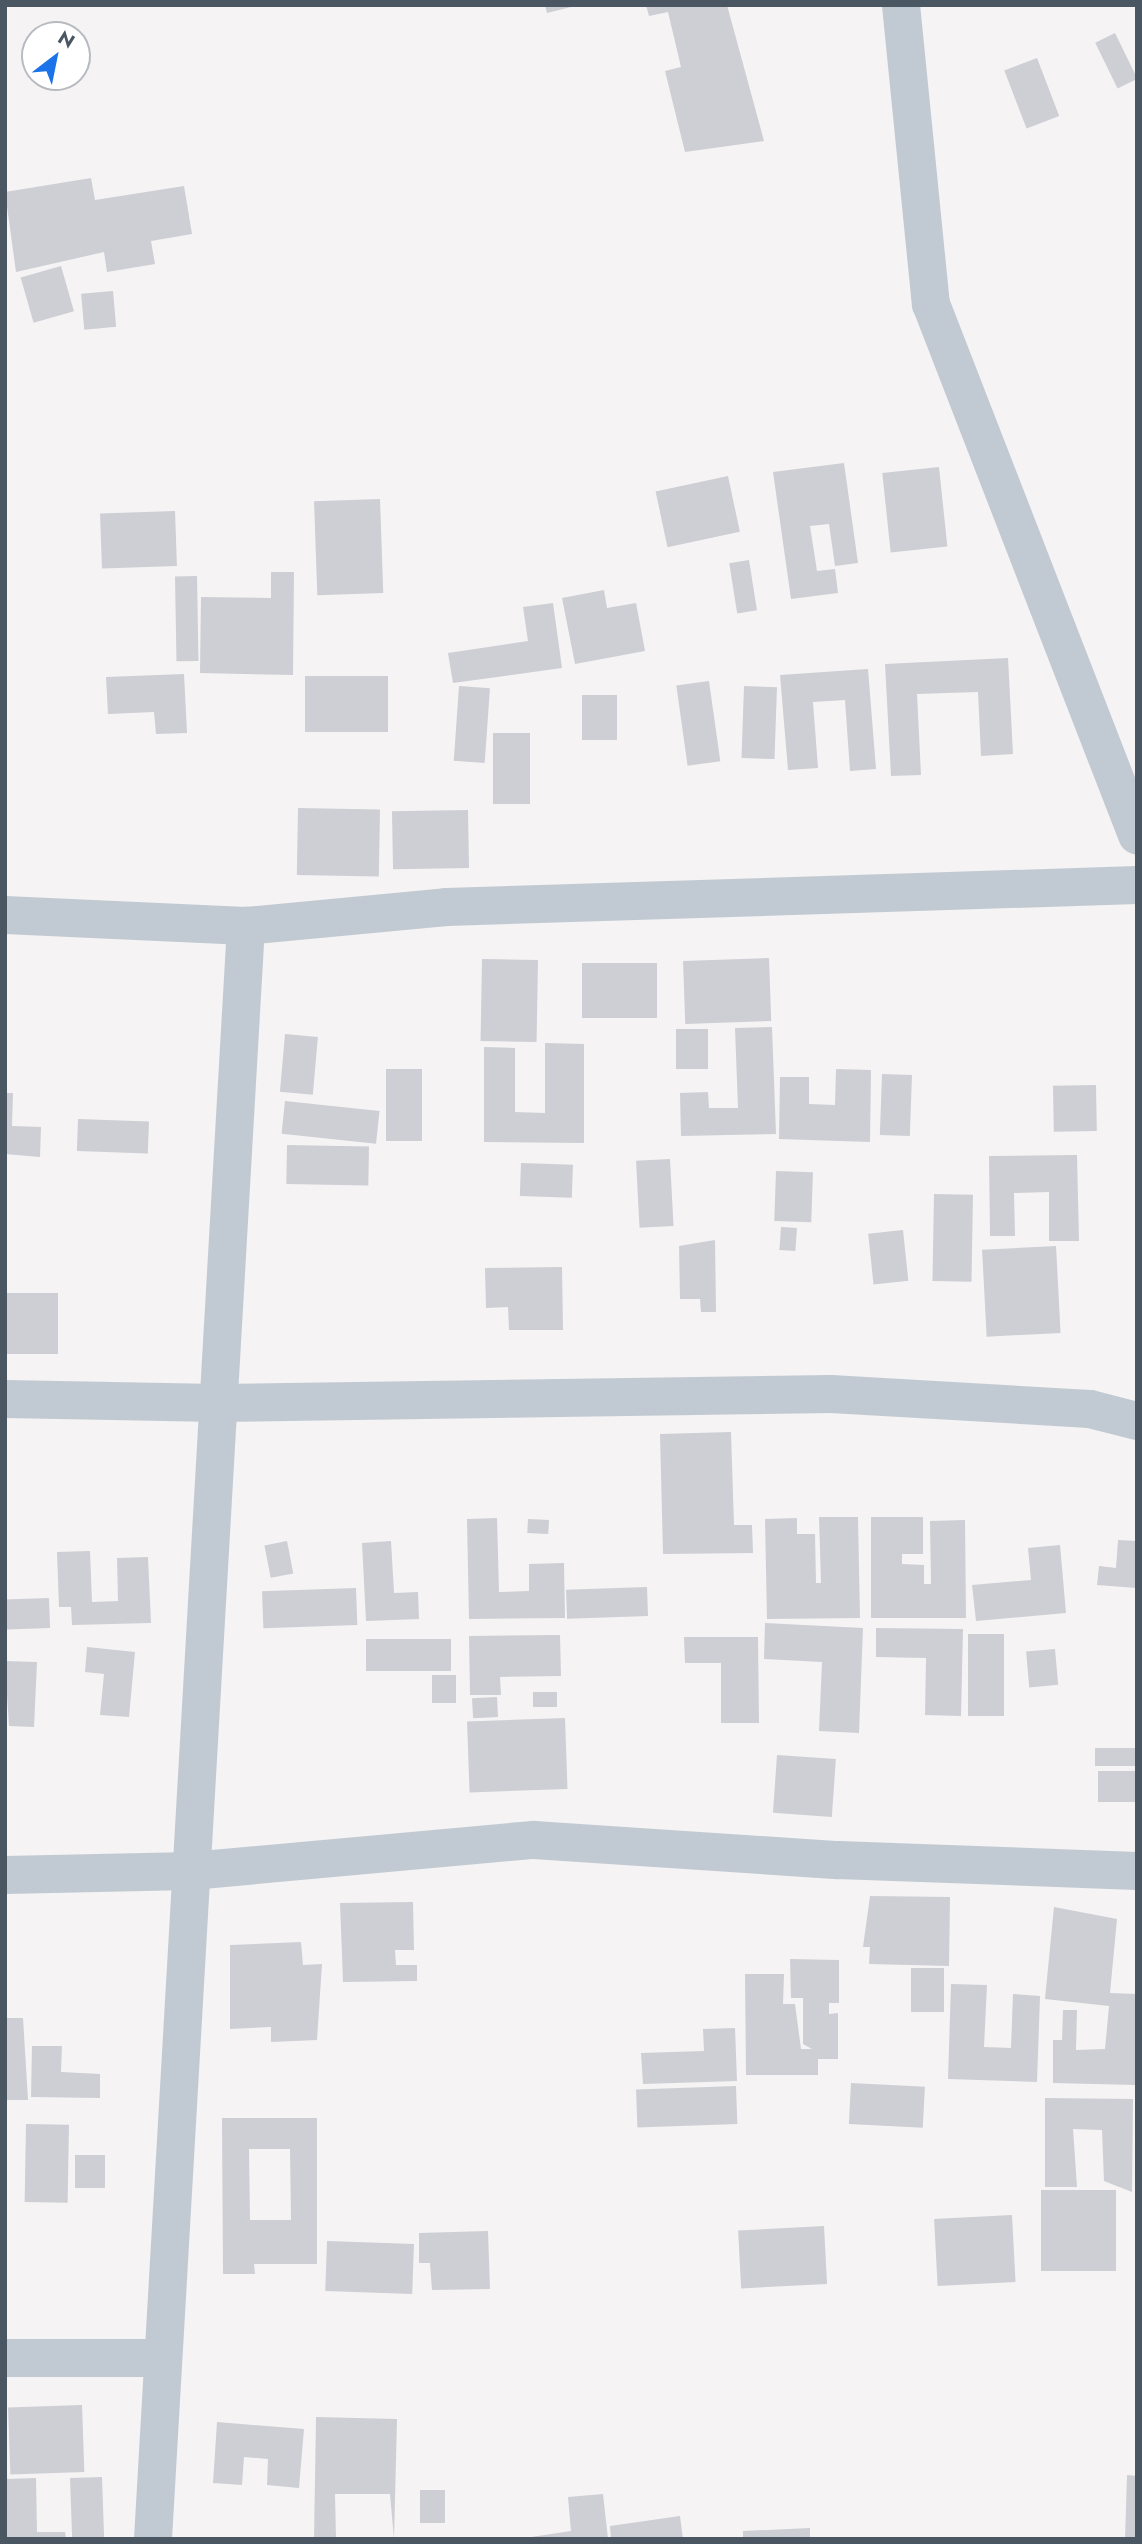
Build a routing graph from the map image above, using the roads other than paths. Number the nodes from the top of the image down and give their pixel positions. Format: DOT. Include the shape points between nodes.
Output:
graph roads {
  1 [pos="901,5"];
  2 [pos="1137,835"];
  3 [pos="1137,885"];
  4 [pos="5,915"];
  5 [pos="246,926"];
  6 [pos="5,1399"];
  7 [pos="218,1403"];
  8 [pos="1137,1421"];
  9 [pos="191,1871"];
  10 [pos="1137,1871"];
  11 [pos="5,1875"];
  12 [pos="5,2357"];
  13 [pos="163,2358"];
  14 [pos="153,2539"];
  1 -- 2 [label="street" via="931,304"];
  3 -- 5 [label="street" via="446,906"];
  4 -- 5 [label="street"];
  5 -- 7 [label="street"];
  6 -- 7 [label="street"];
  7 -- 8 [label="street" via="831,1394 1090,1409"];
  7 -- 9 [label="street"];
  9 -- 10 [label="street" via="534,1840 838,1860"];
  9 -- 11 [label="street"];
  9 -- 13 [label="street"];
  12 -- 13 [label="street"];
  13 -- 14 [label="street"];
}
